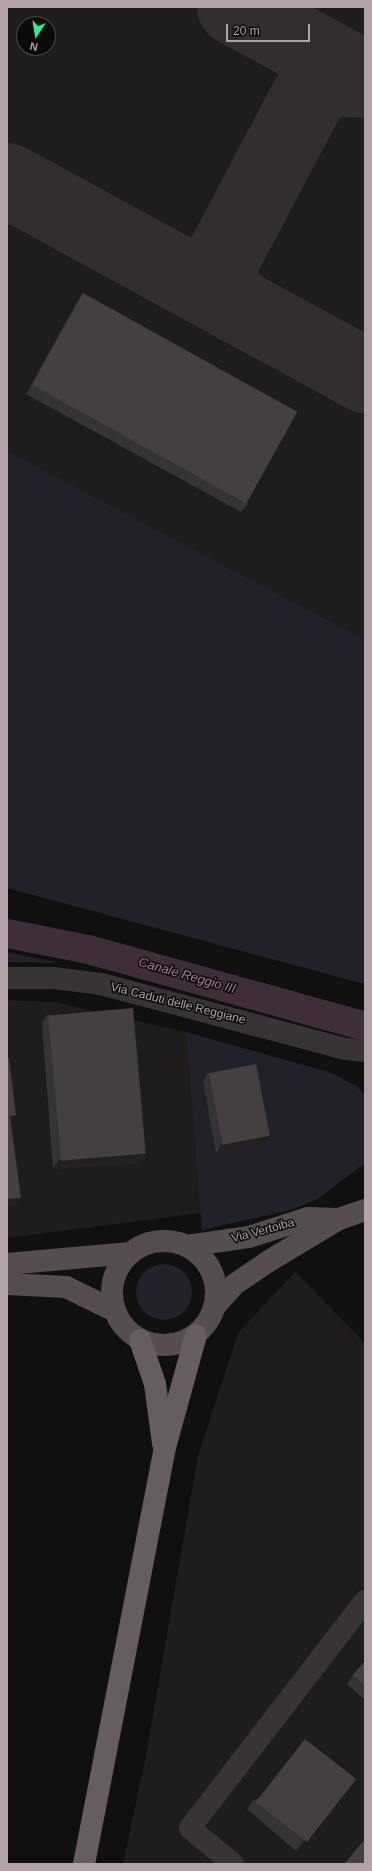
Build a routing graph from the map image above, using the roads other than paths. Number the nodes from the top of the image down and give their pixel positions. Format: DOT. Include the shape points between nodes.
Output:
graph roads {
  1 [pos="7,978"];
  2 [pos="355,1050"];
  3 [pos="365,1063"];
  4 [pos="365,1210"];
  5 [pos="339,1219"];
  6 [pos="187,1246"];
  7 [pos="131,1254"];
  8 [pos="7,1264"];
  9 [pos="7,1284"];
  10 [pos="216,1305"];
  11 [pos="115,1311"];
  12 [pos="196,1335"];
  13 [pos="140,1340"];
  14 [pos="164,1451"];
  15 [pos="365,1601"];
  16 [pos="229,1862"];
  17 [pos="84,1864"];
  1 -- 2 [label="street, Via Caduti delle Reggiane" via="54,978 108,986"];
  2 -- 3 [label="street, Via Caduti delle Reggiane"];
  4 -- 5 [label="main road, Via Vertoiba"];
  5 -- 6 [label="main road, Via Vertoiba" via="308,1218 249,1237"];
  5 -- 10 [label="main road, Via Vertoiba" via="235,1284"];
  6 -- 7 [label="main road, Via Vertoiba" via="158,1242"];
  6 -- 10 [label="main road, Via Vertoiba" via="212,1271 217,1287"];
  7 -- 8 [label="main road, Via Vertoiba"];
  7 -- 11 [label="main road" via="114,1280"];
  9 -- 11 [label="main road" via="66,1287"];
  10 -- 12 [label="main road, Via Vertoiba" via="205,1327"];
  11 -- 13 [label="main road" via="121,1323"];
  12 -- 13 [label="main road, Via Vertoiba" via="169,1345"];
  12 -- 14 [label="highway"];
  13 -- 14 [label="highway" via="155,1384"];
  14 -- 17 [label="highway"];
  15 -- 16 [label="street" via="190,1828"];
}
